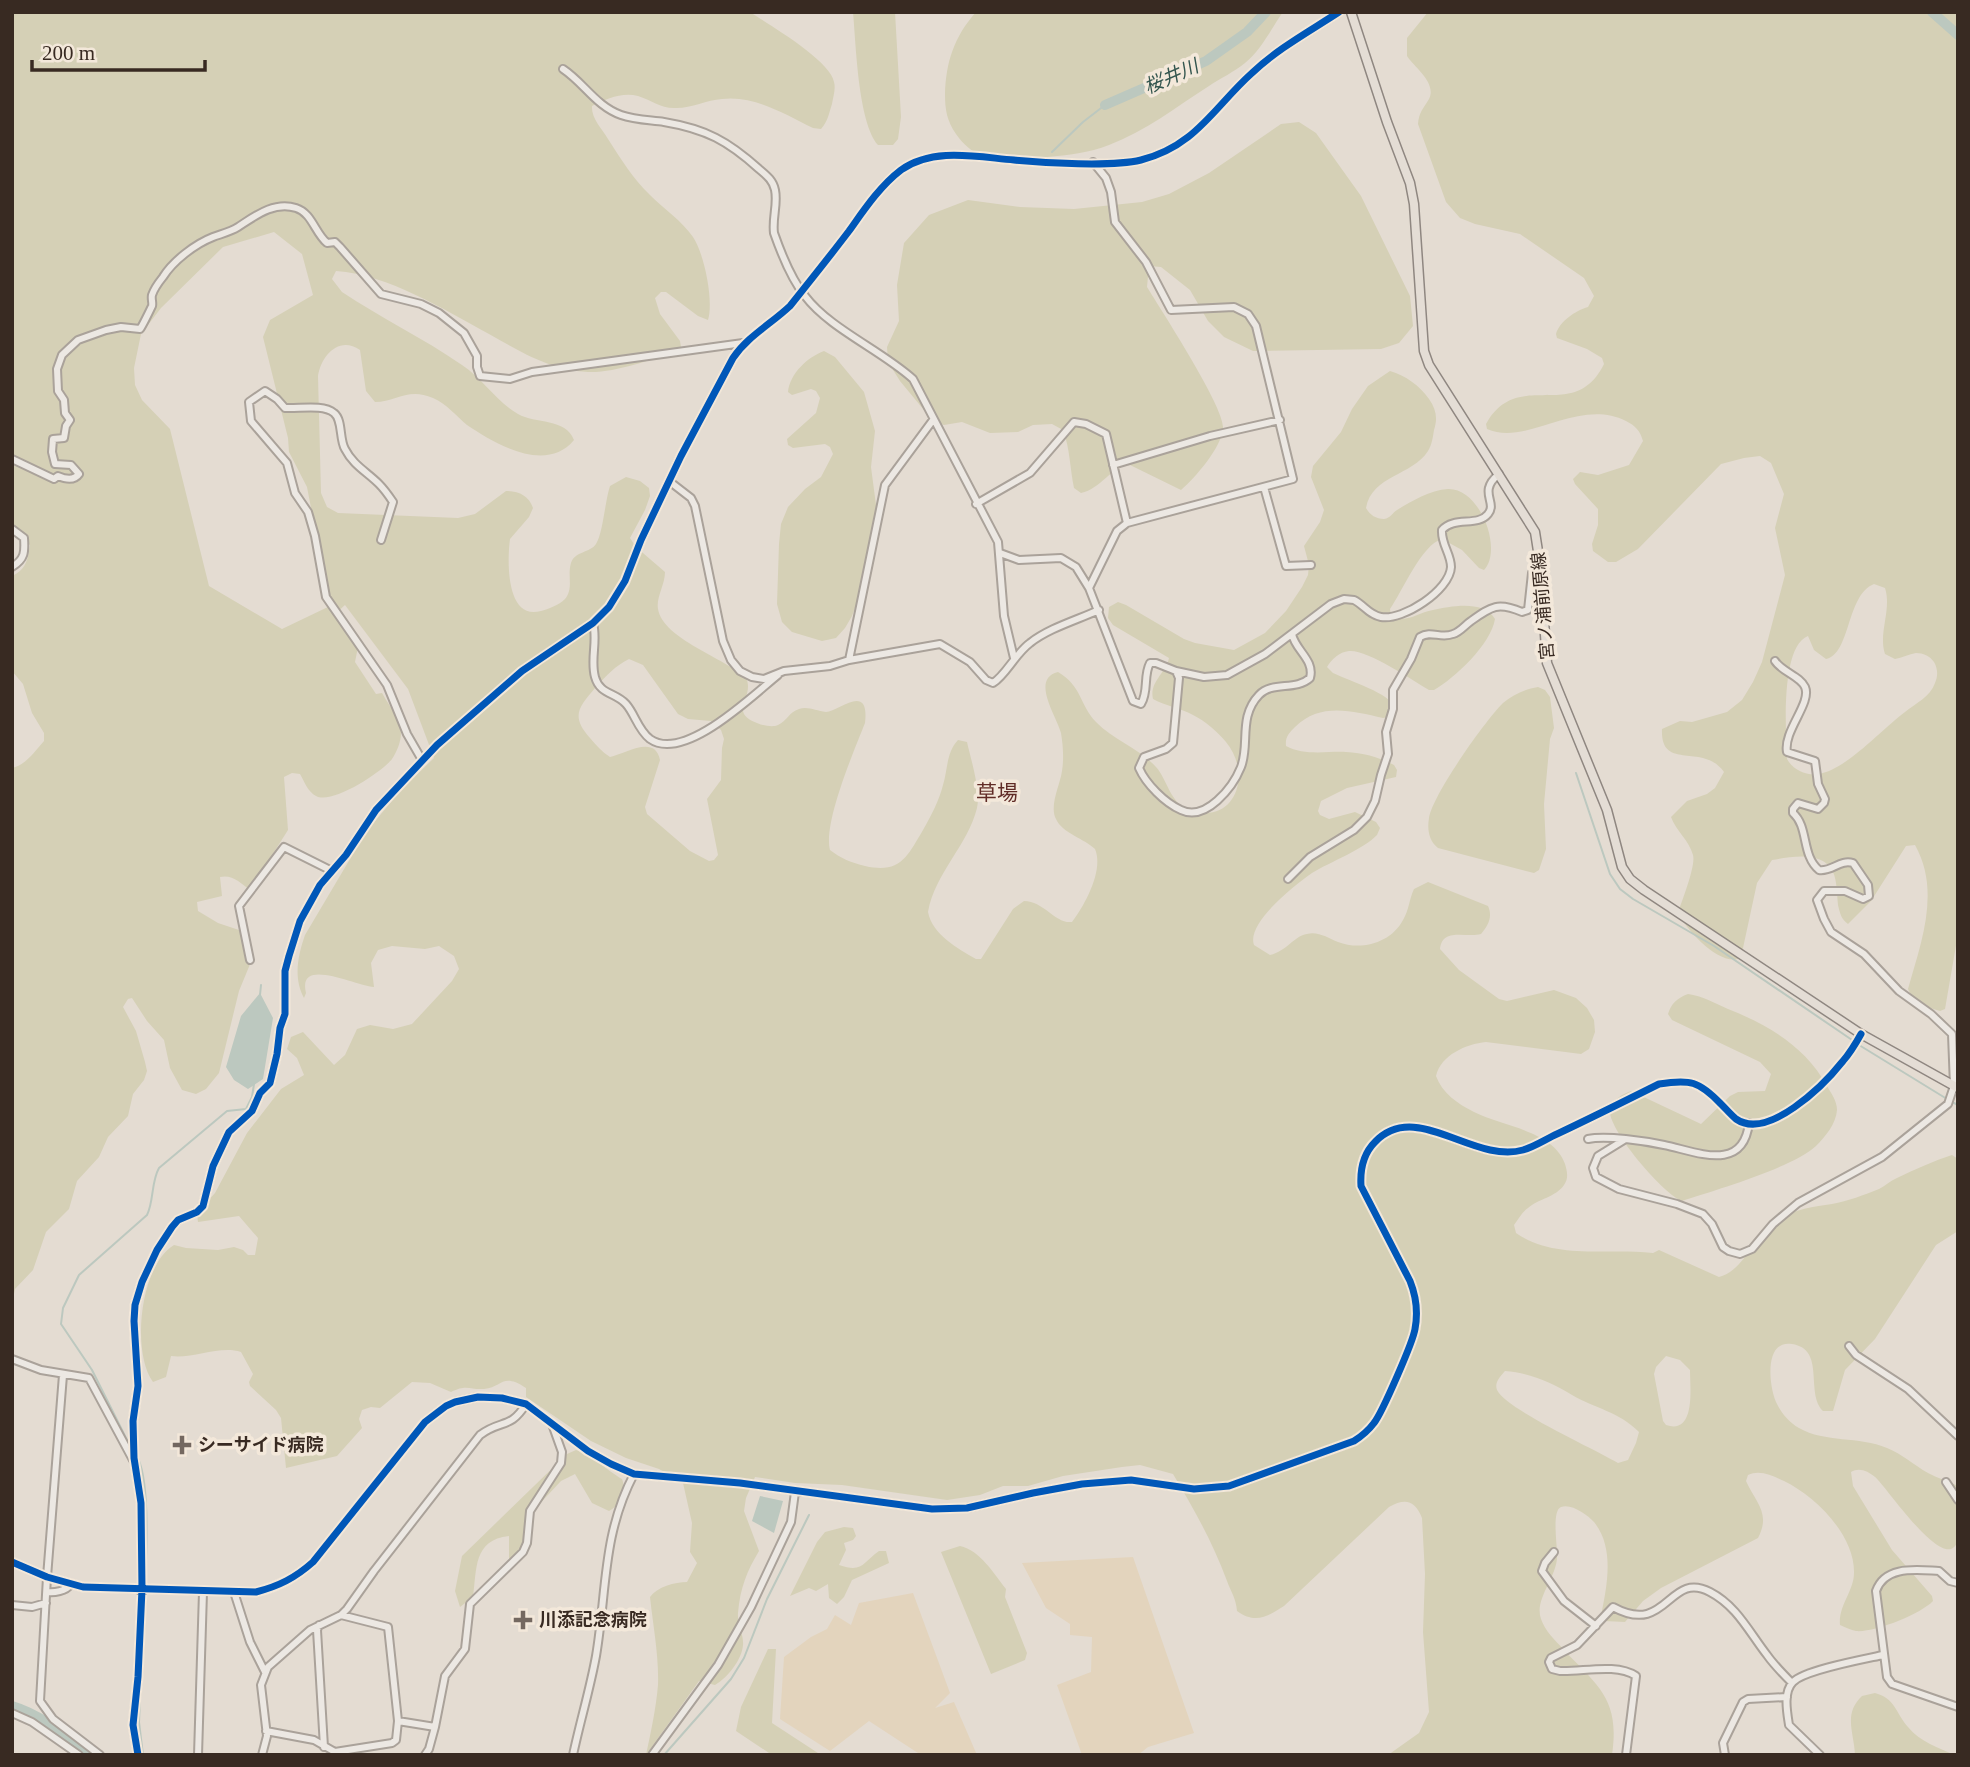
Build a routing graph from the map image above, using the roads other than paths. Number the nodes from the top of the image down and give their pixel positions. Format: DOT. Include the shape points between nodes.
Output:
graph roads {
  1 [pos="1339,12"];
  2 [pos="1351,12"];
  3 [pos="563,69"];
  4 [pos="1093,162"];
  5 [pos="802,291"];
  6 [pos="743,343"];
  7 [pos="1280,420"];
  8 [pos="933,421"];
  9 [pos="12,459"];
  10 [pos="1113,465"];
  11 [pos="1499,474"];
  12 [pos="669,481"];
  13 [pos="1264,487"];
  14 [pos="976,504"];
  15 [pos="1128,523"];
  16 [pos="12,529"];
  17 [pos="381,540"];
  18 [pos="1000,553"];
  19 [pos="1540,564"];
  20 [pos="1311,565"];
  21 [pos="12,567"];
  22 [pos="1090,588"];
  23 [pos="1099,610"];
  24 [pos="593,623"];
  25 [pos="1292,634"];
  26 [pos="1014,658"];
  27 [pos="849,660"];
  28 [pos="1775,661"];
  29 [pos="784,671"];
  30 [pos="1176,671"];
  31 [pos="422,760"];
  32 [pos="332,870"];
  33 [pos="1288,879"];
  34 [pos="250,960"];
  35 [pos="1861,1034"];
  36 [pos="1956,1087"];
  37 [pos="1749,1124"];
  38 [pos="1588,1139"];
  39 [pos="1624,1140"];
  40 [pos="1849,1346"];
  41 [pos="12,1359"];
  42 [pos="63,1375"];
  43 [pos="526,1404"];
  44 [pos="551,1422"];
  45 [pos="1958,1436"];
  46 [pos="134,1461"];
  47 [pos="634,1474"];
  48 [pos="1946,1482"];
  49 [pos="795,1492"];
  50 [pos="1958,1500"];
  51 [pos="1554,1552"];
  52 [pos="12,1562"];
  53 [pos="47,1577"];
  54 [pos="1958,1583"];
  55 [pos="70,1585"];
  56 [pos="146,1589"];
  57 [pos="47,1592"];
  58 [pos="203,1592"];
  59 [pos="234,1592"];
  60 [pos="46,1603"];
  61 [pos="12,1605"];
  62 [pos="341,1615"];
  63 [pos="320,1624"];
  64 [pos="1596,1626"];
  65 [pos="1883,1655"];
  66 [pos="265,1672"];
  67 [pos="1792,1683"];
  68 [pos="1787,1697"];
  69 [pos="1958,1707"];
  70 [pos="12,1713"];
  71 [pos="398,1721"];
  72 [pos="435,1727"];
  73 [pos="266,1731"];
  74 [pos="324,1747"];
  75 [pos="79,1755"];
  76 [pos="100,1755"];
  77 [pos="138,1755"];
  78 [pos="198,1755"];
  79 [pos="262,1755"];
  80 [pos="425,1755"];
  81 [pos="573,1755"];
  82 [pos="652,1755"];
  83 [pos="1626,1755"];
  84 [pos="1725,1755"];
  85 [pos="1820,1755"];
  1 -- 4 [label="street" via="1252,72 1189,137 1140,160"];
  2 -- 11 [label="main road, 宮ノ浦前原線" via="1410,183 1424,351"];
  3 -- 5 [label="street" via="613,111 708,132 763,172 775,188 774,233"];
  4 -- 5 [label="street" via="957,155 914,162 885,185"];
  4 -- 7 [label="street" via="1111,192 1115,222 1146,262 1171,310 1234,307 1253,319"];
  5 -- 6 [label="street" via="776,319"];
  5 -- 8 [label="street" via="837,326 913,379"];
  6 -- 9 [label="street" via="532,372 510,379 480,376 477,356 464,333 421,304 381,294 335,242 323,240 303,211 280,205 184,255 154,291 140,328 106,330 78,340 62,355 58,391 70,420 64,438 53,439 52,452 55,464 69,463 77,477 54,479"];
  6 -- 12 [label="street"];
  7 -- 10 [label="street"];
  7 -- 13 [label="street" via="1293,479"];
  8 -- 14 [label="street"];
  8 -- 27 [label="street" via="883,491"];
  10 -- 14 [label="street" via="1105,435 1074,422 1030,473"];
  10 -- 15 [label="street"];
  11 -- 19 [label="main road, 宮ノ浦前原線" via="1535,532"];
  11 -- 25 [label="street" via="1488,489 1488,514 1442,530 1451,566 1435,594 1403,614 1387,618 1344,599"];
  12 -- 24 [label="street" via="625,581"];
  12 -- 29 [label="street" via="695,506 731,660 752,677"];
  13 -- 15 [label="street"];
  13 -- 20 [label="street" via="1286,566"];
  14 -- 18 [label="street"];
  15 -- 22 [label="street" via="1116,531"];
  16 -- 21 [label="street" via="24,538 25,548 24,556"];
  17 -- 31 [label="street" via="393,502 345,450 339,419 333,412 285,408 265,391 249,402 251,421 287,463 295,494 307,512 326,597 387,685"];
  18 -- 22 [label="street" via="1019,561 1061,558 1076,567"];
  18 -- 26 [label="street" via="1004,616"];
  19 -- 33 [label="street" via="1532,573 1528,610 1505,604 1471,620 1455,634 1420,637 1393,690 1386,732 1388,754 1367,817 1310,856"];
  19 -- 35 [label="main road, 宮ノ浦前原線" via="1547,663 1607,810 1626,873 1644,890"];
  22 -- 23 [label="street"];
  23 -- 26 [label="street" via="1031,642"];
  23 -- 30 [label="street" via="1136,704 1146,696 1150,663"];
  24 -- 29 [label="street" via="593,669 598,686 625,703 645,735 661,745 685,741 708,729"];
  24 -- 31 [label="street" via="522,671"];
  25 -- 30 [label="street" via="1227,675 1204,677"];
  25 -- 30 [label="street" via="1310,666 1310,678 1261,693 1248,717 1244,759 1237,775 1215,802 1192,813 1167,801 1139,768 1144,757 1173,743"];
  26 -- 27 [label="street" via="990,684 970,662 940,644"];
  27 -- 29 [label="street"];
  28 -- 36 [label="street" via="1805,688 1788,734 1787,752 1815,761 1825,799 1818,809 1798,803 1793,809 1808,853 1819,870 1853,863 1869,890 1863,899 1845,891 1824,891 1818,900 1824,919 1835,935 1864,954 1899,991 1950,1031"];
  31 -- 32 [label="street" via="376,810"];
  32 -- 34 [label="street" via="284,847 239,906"];
  32 -- 46 [label="street" via="295,933 285,971 285,1014 270,1083 252,1111 229,1132 203,1206 172,1227 142,1282 134,1321 138,1386"];
  35 -- 36 [label="main road, 宮ノ浦前原線"];
  35 -- 37 [label="street" via="1844,1061 1781,1118"];
  36 -- 39 [label="street" via="1948,1104 1882,1157 1798,1203 1752,1249 1740,1254 1723,1247 1703,1214 1600,1181 1594,1172 1598,1156"];
  37 -- 39 [label="street" via="1740,1146 1715,1156"];
  37 -- 49 [label="street" via="1737,1120 1707,1089 1679,1081 1659,1084 1522,1150 1486,1151 1410,1126 1395,1128 1379,1138 1364,1159 1361,1186 1415,1294 1415,1331 1376,1421 1354,1441 1229,1486 1194,1489 1131,1480 1045,1490 967,1508 932,1509"];
  38 -- 39 [label="street"];
  40 -- 45 [label="street" via="1919,1399"];
  41 -- 42 [label="street"];
  42 -- 46 [label="street" via="89,1378"];
  42 -- 53 [label="street"];
  43 -- 44 [label="street"];
  43 -- 59 [label="street" via="478,1397 446,1406 425,1422 313,1562 278,1587"];
  43 -- 62 [label="street" via="513,1421 480,1435"];
  44 -- 47 [label="street" via="589,1451"];
  44 -- 72 [label="street" via="562,1452 561,1463 530,1511 523,1552 470,1604 465,1649 444,1676"];
  46 -- 56 [label="street"];
  47 -- 49 [label="street"];
  47 -- 81 [label="street" via="606,1558 596,1656"];
  48 -- 50 [label="street"];
  49 -- 82 [label="street" via="791,1522 751,1607 718,1665"];
  51 -- 64 [label="street" via="1542,1571 1564,1601"];
  52 -- 53 [label="street"];
  53 -- 55 [label="street"];
  53 -- 57 [label="street"];
  54 -- 65 [label="street" via="1939,1571 1902,1570 1880,1581 1876,1591"];
  55 -- 56 [label="street"];
  55 -- 57 [label="street"];
  56 -- 58 [label="street"];
  56 -- 77 [label="street" via="133,1725"];
  57 -- 60 [label="street"];
  58 -- 59 [label="street"];
  58 -- 78 [label="street"];
  59 -- 66 [label="street"];
  60 -- 61 [label="street"];
  60 -- 76 [label="street" via="40,1701 53,1719"];
  62 -- 63 [label="street"];
  62 -- 71 [label="street" via="388,1627"];
  63 -- 66 [label="street"];
  63 -- 74 [label="street"];
  64 -- 67 [label="street" via="1613,1607 1643,1617 1679,1592 1703,1589 1740,1617"];
  64 -- 83 [label="street" via="1577,1645 1551,1658 1550,1666 1560,1671 1615,1670 1636,1676"];
  65 -- 67 [label="street" via="1806,1674"];
  65 -- 69 [label="street" via="1892,1684"];
  66 -- 73 [label="street" via="261,1693"];
  67 -- 68 [label="street"];
  68 -- 84 [label="street" via="1743,1702 1723,1743"];
  68 -- 85 [label="street" via="1789,1725"];
  70 -- 75 [label="street"];
  71 -- 72 [label="street"];
  71 -- 74 [label="street" via="392,1743 335,1752"];
  72 -- 80 [label="street"];
  73 -- 74 [label="street" via="314,1740"];
  73 -- 79 [label="street"];
}
